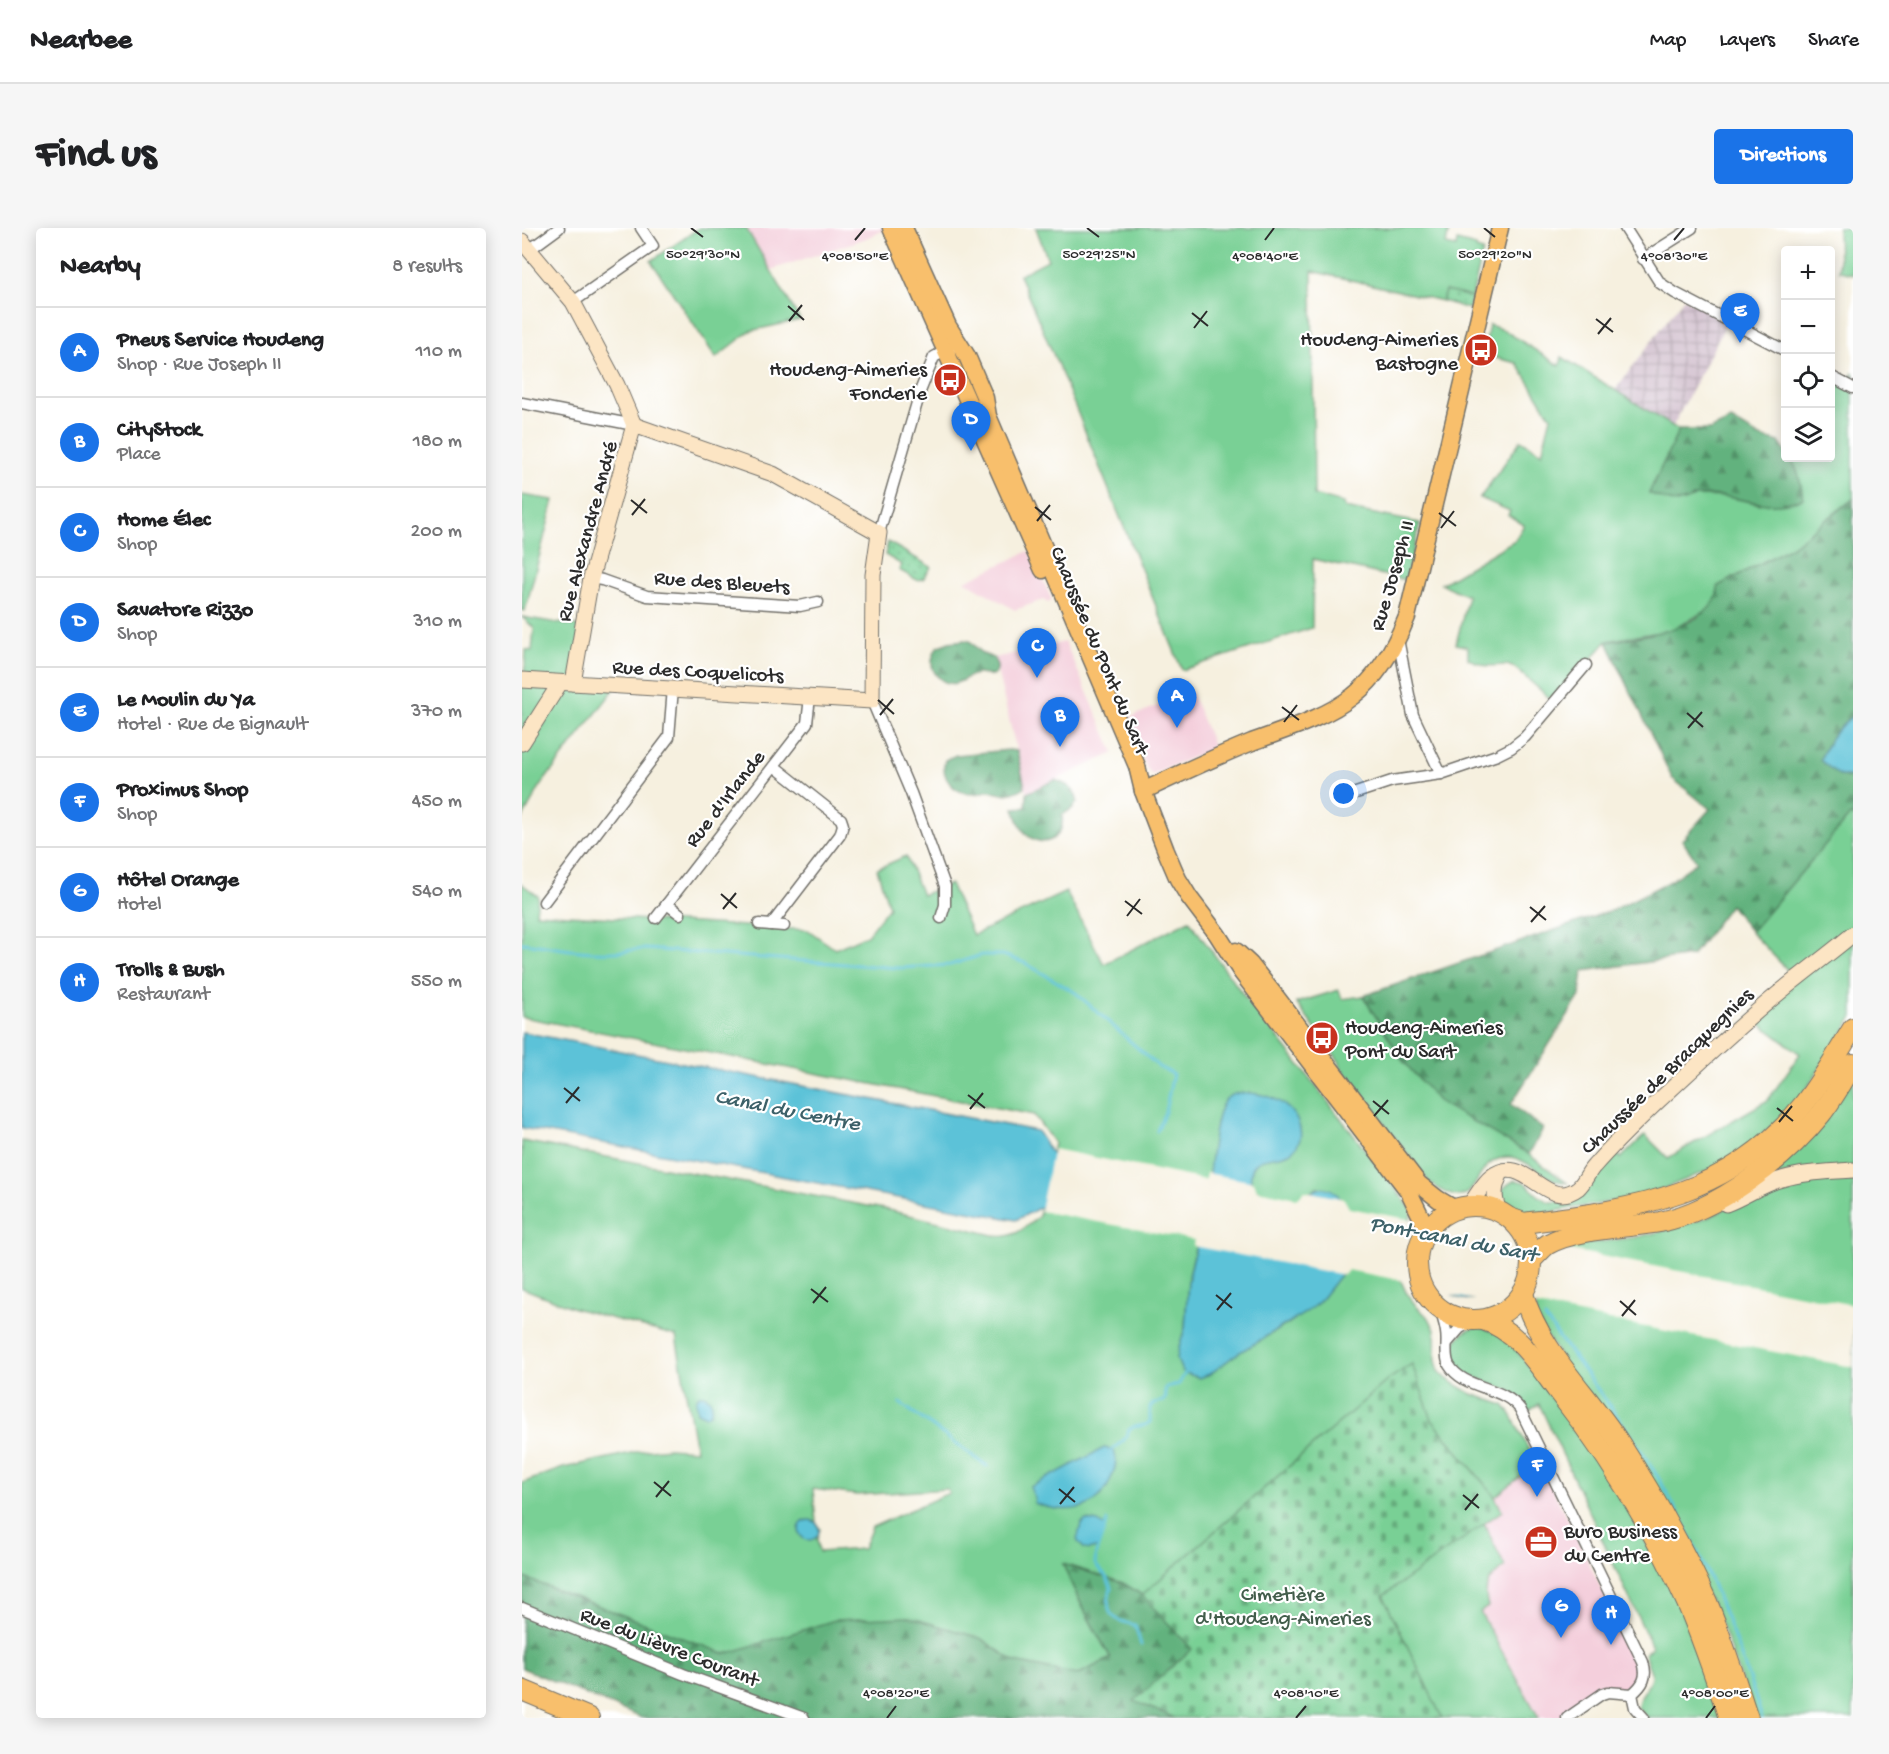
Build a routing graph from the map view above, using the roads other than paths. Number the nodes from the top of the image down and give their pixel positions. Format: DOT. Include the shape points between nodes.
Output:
graph roads {
  1 [pos="559,228"];
  2 [pos="641,228"];
  3 [pos="891,228"];
  4 [pos="904,228"];
  5 [pos="1500,228"];
  6 [pos="1625,228"];
  7 [pos="1692,228"];
  8 [pos="525,245"];
  9 [pos="1643,259"];
  10 [pos="573,302"];
  11 [pos="952,347"];
  12 [pos="1781,349"];
  13 [pos="1835,378"];
  14 [pos="1853,388"];
  15 [pos="522,403"];
  16 [pos="634,425"];
  17 [pos="879,533"];
  18 [pos="591,578"];
  19 [pos="818,602"];
  20 [pos="1398,639"];
  21 [pos="1586,665"];
  22 [pos="523,681"];
  23 [pos="566,683"];
  24 [pos="673,688"];
  25 [pos="810,697"];
  26 [pos="872,701"];
  27 [pos="522,743"];
  28 [pos="774,766"];
  29 [pos="1441,774"];
  30 [pos="1143,790"];
  31 [pos="1350,795"];
  32 [pos="544,902"];
  33 [pos="667,904"];
  34 [pos="680,914"];
  35 [pos="656,918"];
  36 [pos="941,918"];
  37 [pos="759,924"];
  38 [pos="771,925"];
  39 [pos="784,926"];
  40 [pos="1217,934"];
  41 [pos="1853,934"];
  42 [pos="1853,1028"];
  43 [pos="1853,1064"];
  44 [pos="1853,1170"];
  45 [pos="1501,1173"];
  46 [pos="1462,1207"];
  47 [pos="1504,1215"];
  48 [pos="1677,1217"];
  49 [pos="1427,1229"];
  50 [pos="1531,1260"];
  51 [pos="1522,1294"];
  52 [pos="1440,1309"];
  53 [pos="1478,1320"];
  54 [pos="1447,1344"];
  55 [pos="522,1608"];
  56 [pos="522,1690"];
  57 [pos="1632,1694"];
  58 [pos="589,1718"];
  59 [pos="804,1718"];
  60 [pos="1567,1718"];
  61 [pos="1644,1718"];
  62 [pos="1729,1718"];
  63 [pos="1748,1718"];
  1 -- 8 [label="street"];
  2 -- 10 [label="street" via="652,246"];
  3 -- 11 [label="main road, Chaussée du Pont du Sart"];
  4 -- 11 [label="main road, Chaussée du Pont du Sart" via="948,326"];
  5 -- 20 [label="main road, Rue Joseph II" via="1407,617"];
  6 -- 9 [label="street"];
  7 -- 9 [label="street"];
  8 -- 10 [label="street"];
  9 -- 12 [label="street" via="1660,283 1675,293"];
  10 -- 16 [label="street"];
  11 -- 17 [label="street" via="934,357 921,389"];
  11 -- 30 [label="main road, Chaussée du Pont du Sart" via="967,356 985,398 988,416 1133,756"];
  13 -- 14 [label="street"];
  15 -- 16 [label="street"];
  16 -- 17 [label="street" via="774,474"];
  16 -- 18 [label="street, Rue Alexandre André"];
  17 -- 26 [label="street" via="873,575"];
  18 -- 19 [label="street, Rue des Bleuets" via="646,596 800,606"];
  18 -- 23 [label="street, Rue Alexandre André"];
  20 -- 29 [label="street" via="1413,715"];
  20 -- 30 [label="main road, Rue Joseph II" via="1372,678 1342,704"];
  21 -- 29 [label="street" via="1525,737 1511,748"];
  22 -- 23 [label="street, Rue des Coquelicots"];
  23 -- 24 [label="street, Rue des Coquelicots"];
  23 -- 27 [label="street, Rue Alexandre André"];
  24 -- 25 [label="street, Rue des Coquelicots"];
  24 -- 32 [label="street" via="669,737"];
  25 -- 26 [label="street, Rue des Coquelicots"];
  25 -- 28 [label="street, Rue d'Irlande" via="807,723"];
  26 -- 36 [label="street" via="945,886"];
  28 -- 33 [label="street, Rue d'Irlande"];
  28 -- 38 [label="street" via="841,819 843,825 840,835"];
  29 -- 31 [label="street" via="1392,782"];
  30 -- 40 [label="main road, Chaussée du Pont du Sart" via="1178,879"];
  33 -- 34 [label="street"];
  33 -- 35 [label="street, Rue d'Irlande"];
  37 -- 38 [label="street"];
  38 -- 39 [label="street"];
  40 -- 46 [label="main road, Chaussée du Pont du Sart" via="1250,964 1419,1184 1438,1199"];
  40 -- 49 [label="main road, Chaussée du Pont du Sart" via="1242,973 1409,1192"];
  41 -- 45 [label="street, Chaussée de Bracquegnies" via="1728,1036 1635,1123 1578,1187 1557,1193 1517,1170"];
  42 -- 47 [label="highway" via="1782,1129 1738,1165 1704,1184 1646,1203 1531,1222"];
  43 -- 48 [label="highway" via="1822,1112 1785,1152 1743,1184"];
  44 -- 48 [label="street" via="1782,1179 1734,1201"];
  45 -- 46 [label="street" via="1494,1174"];
  45 -- 47 [label="street" via="1494,1195"];
  46 -- 47 [label="highway" via="1489,1208"];
  46 -- 49 [label="highway" via="1439,1217"];
  47 -- 50 [label="highway" via="1517,1225 1527,1241"];
  48 -- 50 [label="highway" via="1566,1236 1546,1245"];
  49 -- 52 [label="highway" via="1418,1250 1417,1272 1425,1292"];
  50 -- 51 [label="highway" via="1531,1272"];
  51 -- 53 [label="highway" via="1506,1311"];
  51 -- 63 [label="highway" via="1539,1333 1617,1440 1677,1540 1726,1650"];
  52 -- 53 [label="highway" via="1456,1317"];
  52 -- 54 [label="street"];
  53 -- 54 [label="street" via="1460,1328"];
  53 -- 62 [label="highway" via="1497,1324 1514,1337 1603,1452 1662,1550 1709,1657"];
  54 -- 57 [label="street" via="1448,1361 1457,1374 1503,1394 1520,1409 1640,1654 1645,1676"];
  55 -- 59 [label="street, Rue du Lièvre Courant"];
  56 -- 58 [label="highway"];
  57 -- 60 [label="street" via="1602,1694"];
  57 -- 61 [label="street" via="1635,1708"];
}
